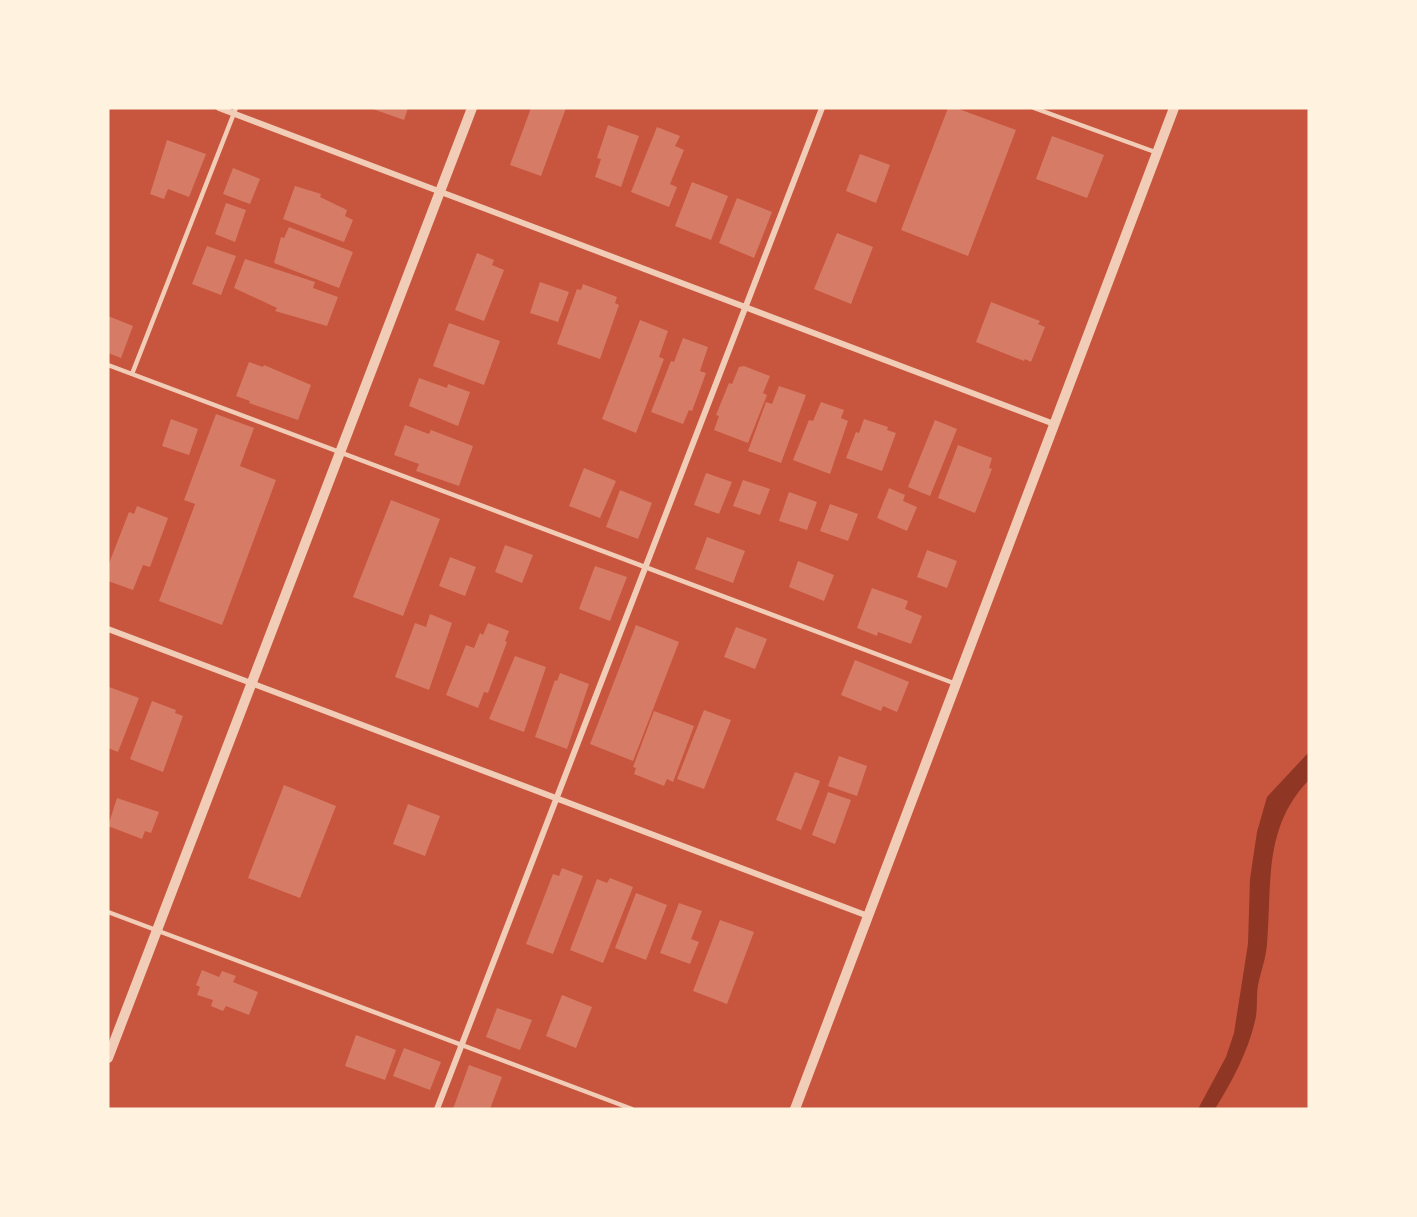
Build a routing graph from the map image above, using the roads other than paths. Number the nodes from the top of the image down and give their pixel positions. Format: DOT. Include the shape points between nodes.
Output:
graph roads {
  1 [pos="219,108"];
  2 [pos="472,108"];
  3 [pos="822,108"];
  4 [pos="1034,108"];
  5 [pos="1174,108"];
  6 [pos="234,111"];
  7 [pos="1157,153"];
  8 [pos="440,192"];
  9 [pos="746,308"];
  10 [pos="108,365"];
  11 [pos="132,374"];
  12 [pos="1054,424"];
  13 [pos="340,452"];
  14 [pos="645,567"];
  15 [pos="108,629"];
  16 [pos="251,684"];
  17 [pos="956,684"];
  18 [pos="556,799"];
  19 [pos="108,912"];
  20 [pos="868,916"];
  21 [pos="158,930"];
  22 [pos="461,1045"];
  23 [pos="108,1058"];
  24 [pos="437,1109"];
  25 [pos="632,1109"];
  26 [pos="795,1109"];
  1 -- 6 [label="street"];
  2 -- 8 [label="street"];
  3 -- 9 [label="street"];
  4 -- 7 [label="lane"];
  5 -- 7 [label="street"];
  6 -- 8 [label="street"];
  6 -- 11 [label="lane"];
  7 -- 12 [label="street"];
  8 -- 9 [label="street"];
  8 -- 13 [label="street"];
  9 -- 12 [label="street"];
  9 -- 14 [label="street"];
  10 -- 11 [label="lane"];
  11 -- 13 [label="lane"];
  12 -- 17 [label="street"];
  13 -- 14 [label="lane"];
  13 -- 16 [label="street"];
  14 -- 17 [label="lane"];
  14 -- 18 [label="street"];
  15 -- 16 [label="street"];
  16 -- 18 [label="street"];
  16 -- 21 [label="street"];
  17 -- 20 [label="street"];
  18 -- 20 [label="street"];
  18 -- 22 [label="street"];
  19 -- 21 [label="lane"];
  20 -- 26 [label="street"];
  21 -- 22 [label="lane"];
  21 -- 23 [label="street"];
  22 -- 24 [label="street"];
  22 -- 25 [label="lane"];
}
